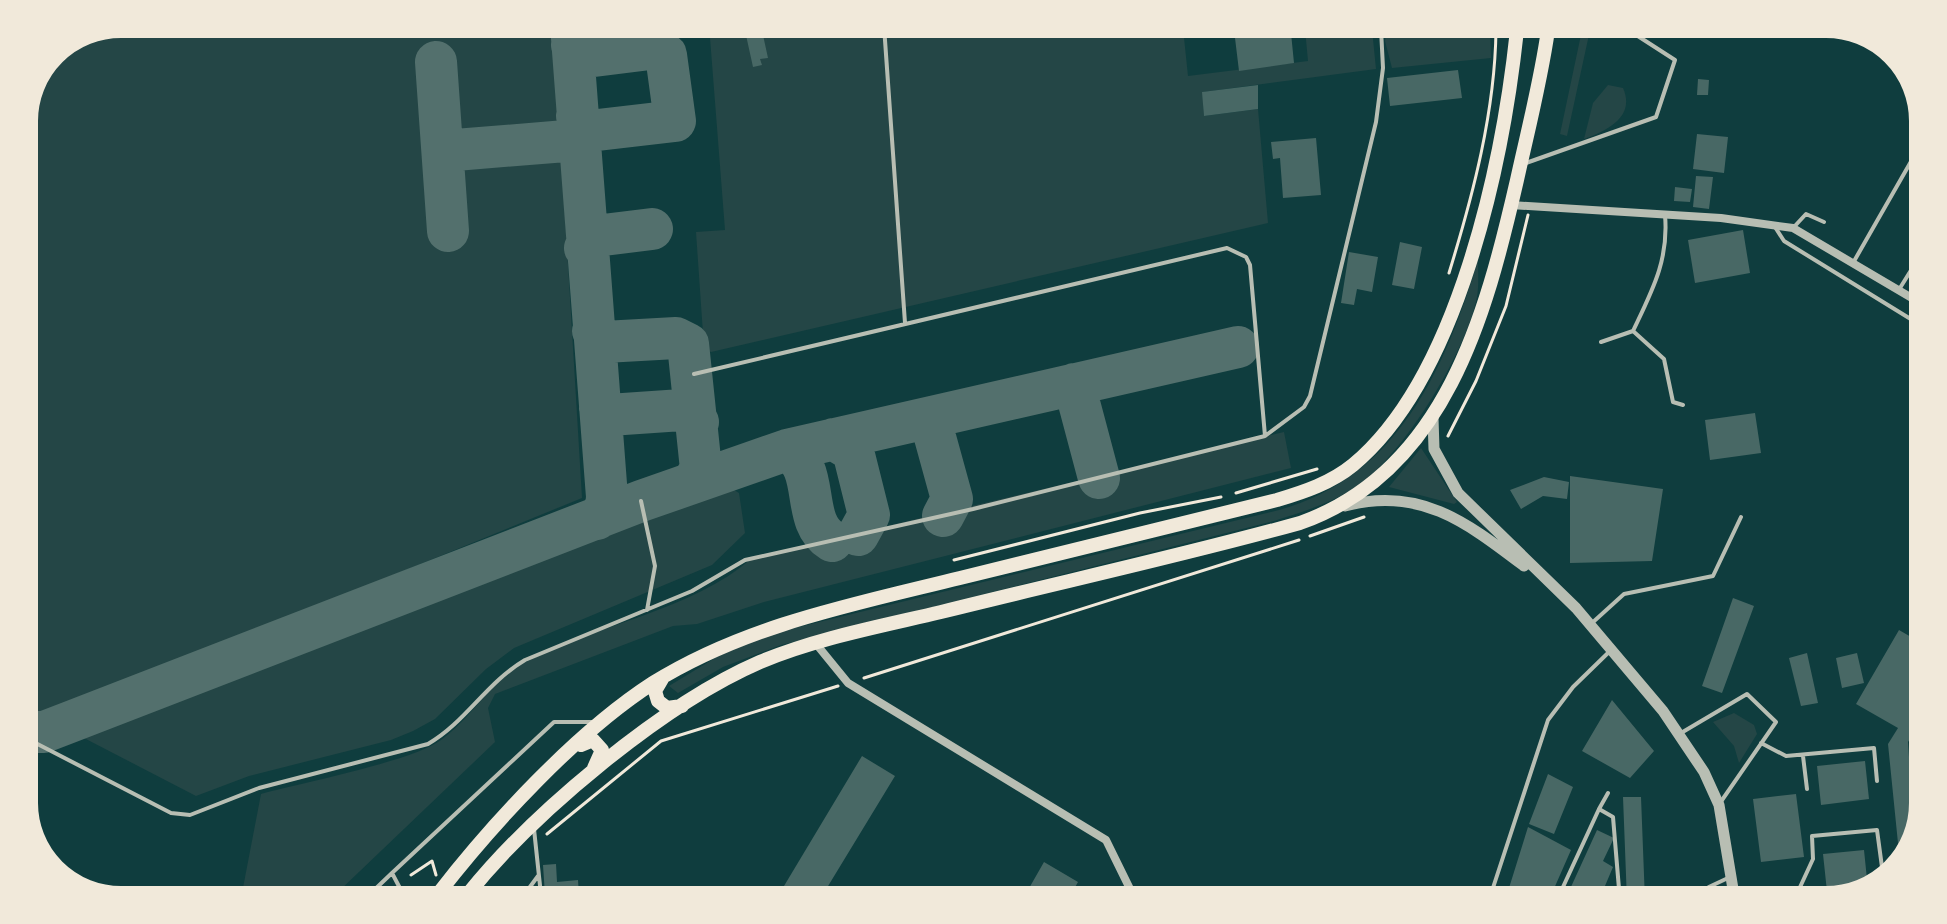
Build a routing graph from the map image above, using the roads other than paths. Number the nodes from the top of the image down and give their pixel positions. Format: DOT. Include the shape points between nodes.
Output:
graph roads {
  1 [pos="885,36"];
  2 [pos="1381,36"];
  3 [pos="1516,36"];
  4 [pos="1547,36"];
  5 [pos="1638,36"];
  6 [pos="1911,162"];
  7 [pos="1520,165"];
  8 [pos="1511,205"];
  9 [pos="1665,215"];
  10 [pos="1824,222"];
  11 [pos="1774,225"];
  12 [pos="1793,228"];
  13 [pos="1853,263"];
  14 [pos="1911,270"];
  15 [pos="1898,290"];
  16 [pos="1911,298"];
  17 [pos="1911,319"];
  18 [pos="905,324"];
  19 [pos="1633,331"];
  20 [pos="1601,342"];
  21 [pos="694,374"];
  22 [pos="1683,405"];
  23 [pos="1433,417"];
  24 [pos="1265,436"];
  25 [pos="641,501"];
  26 [pos="1340,507"];
  27 [pos="1741,517"];
  28 [pos="1576,608"];
  29 [pos="647,610"];
  30 [pos="1591,625"];
  31 [pos="817,645"];
  32 [pos="1611,650"];
  33 [pos="665,676"];
  34 [pos="689,703"];
  35 [pos="603,722"];
  36 [pos="1679,734"];
  37 [pos="36,743"];
  38 [pos="1761,743"];
  39 [pos="1803,756"];
  40 [pos="559,763"];
  41 [pos="586,778"];
  42 [pos="1877,781"];
  43 [pos="1807,789"];
  44 [pos="1608,793"];
  45 [pos="1719,805"];
  46 [pos="1599,809"];
  47 [pos="533,822"];
  48 [pos="1882,866"];
  49 [pos="392,873"];
  50 [pos="540,874"];
  51 [pos="1732,876"];
  52 [pos="1709,887"];
  53 [pos="376,888"];
  54 [pos="400,888"];
  55 [pos="438,888"];
  56 [pos="473,888"];
  57 [pos="529,888"];
  58 [pos="541,888"];
  59 [pos="1130,888"];
  60 [pos="1493,888"];
  61 [pos="1563,888"];
  62 [pos="1618,888"];
  63 [pos="1733,888"];
  64 [pos="1800,888"];
  1 -- 18 [label="lane"];
  2 -- 24 [label="lane" via="1376,122 1310,396 1304,407"];
  3 -- 33 [label="main road" via="1489,184 1460,293 1421,379 1377,442 1352,466 1319,486 1277,500 777,625 716,648"];
  4 -- 7 [label="main road"];
  5 -- 7 [label="lane" via="1675,60 1656,117"];
  6 -- 13 [label="lane"];
  7 -- 8 [label="main road"];
  8 -- 9 [label="street"];
  8 -- 23 [label="main road" via="1473,336"];
  9 -- 11 [label="street"];
  9 -- 19 [label="lane" via="1667,244 1660,275"];
  10 -- 12 [label="lane" via="1806,214"];
  11 -- 12 [label="street"];
  11 -- 17 [label="lane" via="1784,241"];
  12 -- 13 [label="street"];
  13 -- 15 [label="street"];
  14 -- 15 [label="lane"];
  15 -- 16 [label="street"];
  18 -- 21 [label="lane"];
  18 -- 24 [label="lane" via="1227,248 1250,265"];
  19 -- 20 [label="lane"];
  19 -- 22 [label="lane" via="1664,359 1673,402"];
  23 -- 26 [label="main road" via="1383,477"];
  23 -- 28 [label="street" via="1434,449 1458,493"];
  24 -- 29 [label="lane" via="745,560"];
  25 -- 29 [label="lane" via="655,566"];
  26 -- 28 [label="street" via="1394,498 1449,515 1490,540"];
  26 -- 31 [label="main road" via="1266,532"];
  27 -- 30 [label="lane" via="1713,576 1624,594"];
  28 -- 30 [label="street"];
  29 -- 37 [label="lane" via="500,675 450,729 428,744 259,788 190,815 171,813"];
  30 -- 32 [label="street"];
  31 -- 34 [label="main road" via="763,661"];
  31 -- 59 [label="street" via="848,683 1106,840"];
  32 -- 36 [label="street"];
  32 -- 60 [label="lane" via="1548,720"];
  33 -- 34 [label="main road" via="656,687 658,701 673,709"];
  33 -- 35 [label="main road"];
  34 -- 41 [label="main road"];
  35 -- 40 [label="main road"];
  35 -- 49 [label="lane" via="554,722"];
  36 -- 38 [label="lane" via="1747,694 1776,722"];
  36 -- 45 [label="street"];
  38 -- 39 [label="lane" via="1786,756"];
  38 -- 45 [label="lane"];
  39 -- 42 [label="lane" via="1874,748"];
  39 -- 43 [label="lane"];
  40 -- 41 [label="main road" via="593,740 602,754"];
  40 -- 55 [label="main road"];
  41 -- 47 [label="main road"];
  44 -- 46 [label="lane"];
  45 -- 51 [label="street"];
  46 -- 61 [label="lane"];
  46 -- 62 [label="lane" via="1613,817"];
  47 -- 50 [label="lane"];
  47 -- 56 [label="main road"];
  48 -- 64 [label="lane" via="1877,830 1812,836 1813,859"];
  49 -- 53 [label="lane"];
  49 -- 54 [label="lane"];
  50 -- 57 [label="lane"];
  50 -- 58 [label="lane"];
  51 -- 52 [label="lane"];
  51 -- 63 [label="street"];
}
